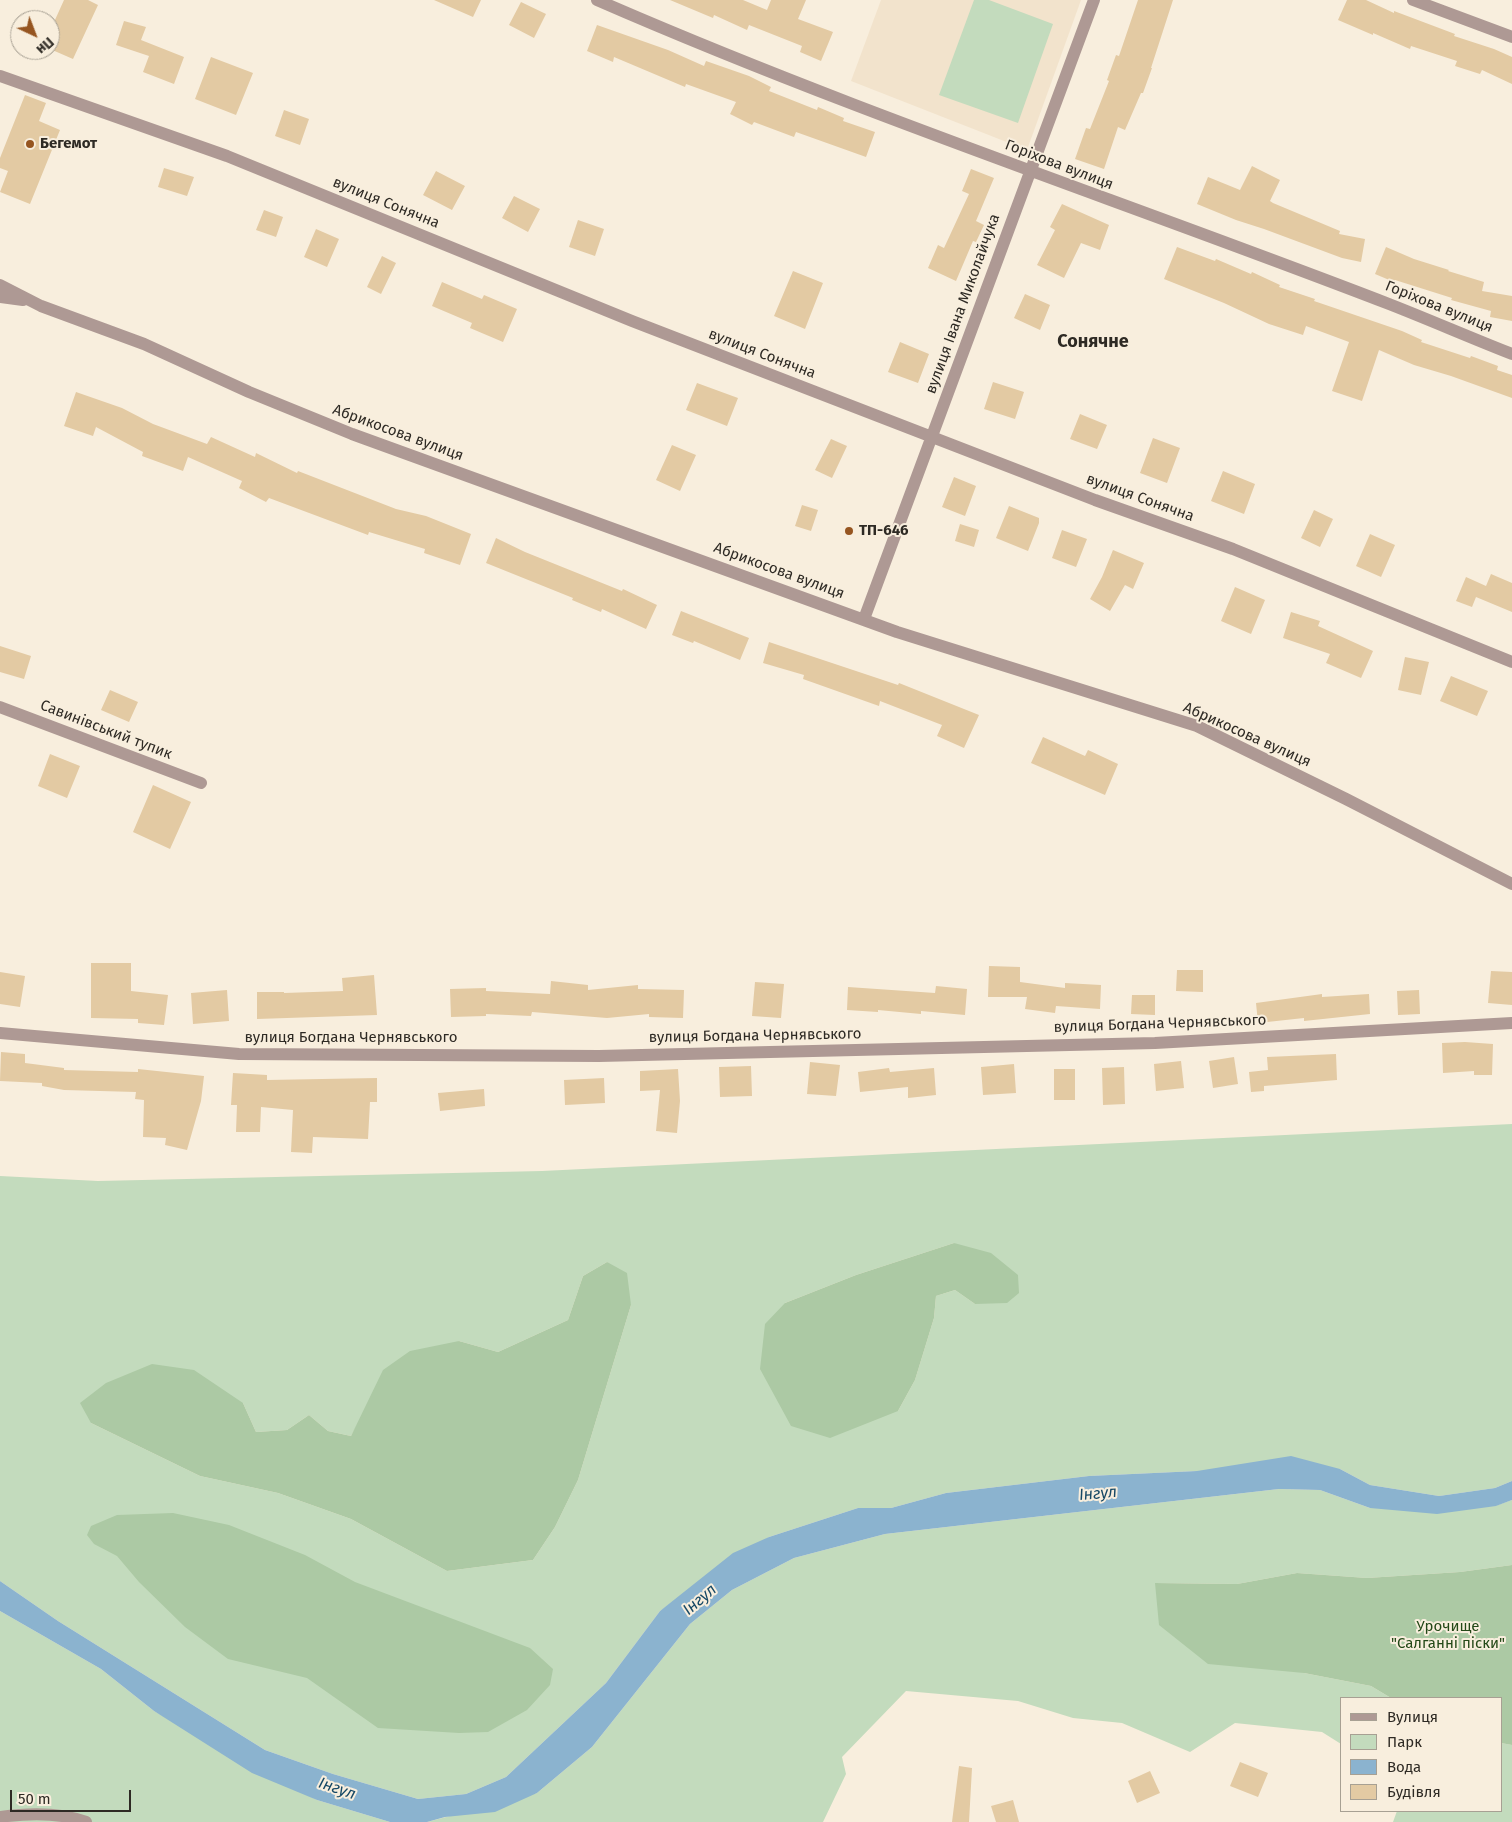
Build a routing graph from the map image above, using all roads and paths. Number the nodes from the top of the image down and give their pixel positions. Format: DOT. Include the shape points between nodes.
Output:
graph roads {
  1 [pos="597,0"];
  2 [pos="1094,0"];
  3 [pos="1414,0"];
  4 [pos="1512,37"];
  5 [pos="0,76"];
  6 [pos="1030,171"];
  7 [pos="0,285"];
  8 [pos="0,298"];
  9 [pos="28,300"];
  10 [pos="1512,354"];
  11 [pos="931,437"];
  12 [pos="864,619"];
  13 [pos="1512,662"];
  14 [pos="0,707"];
  15 [pos="201,783"];
  16 [pos="1512,884"];
  17 [pos="1512,1023"];
  18 [pos="0,1033"];
  19 [pos="0,1817"];
  20 [pos="86,1822"];
  1 -- 6 [label="street, Горіхова вулиця" via="685,38"];
  2 -- 6 [label="street, вулиця Івана Миколайчука"];
  3 -- 4 [label="street"];
  5 -- 11 [label="street, вулиця Сонячна" via="227,156 623,317"];
  6 -- 10 [label="street, Горіхова вулиця" via="1390,304"];
  6 -- 11 [label="street, вулиця Івана Миколайчука"];
  7 -- 9 [label="street"];
  8 -- 9 [label="street"];
  9 -- 12 [label="street, Абрикосова вулиця" via="144,344 352,434"];
  11 -- 12 [label="street, вулиця Івана Миколайчука"];
  11 -- 13 [label="street, вулиця Сонячна" via="1233,549"];
  12 -- 16 [label="street, Абрикосова вулиця" via="1197,726"];
  14 -- 15 [label="street, Савинівський тупик"];
  17 -- 18 [label="street, вулиця Богдана Чернявського" via="1155,1042 598,1056 239,1054"];
  19 -- 20 [label="street" via="21,1814 71,1816"];
}
